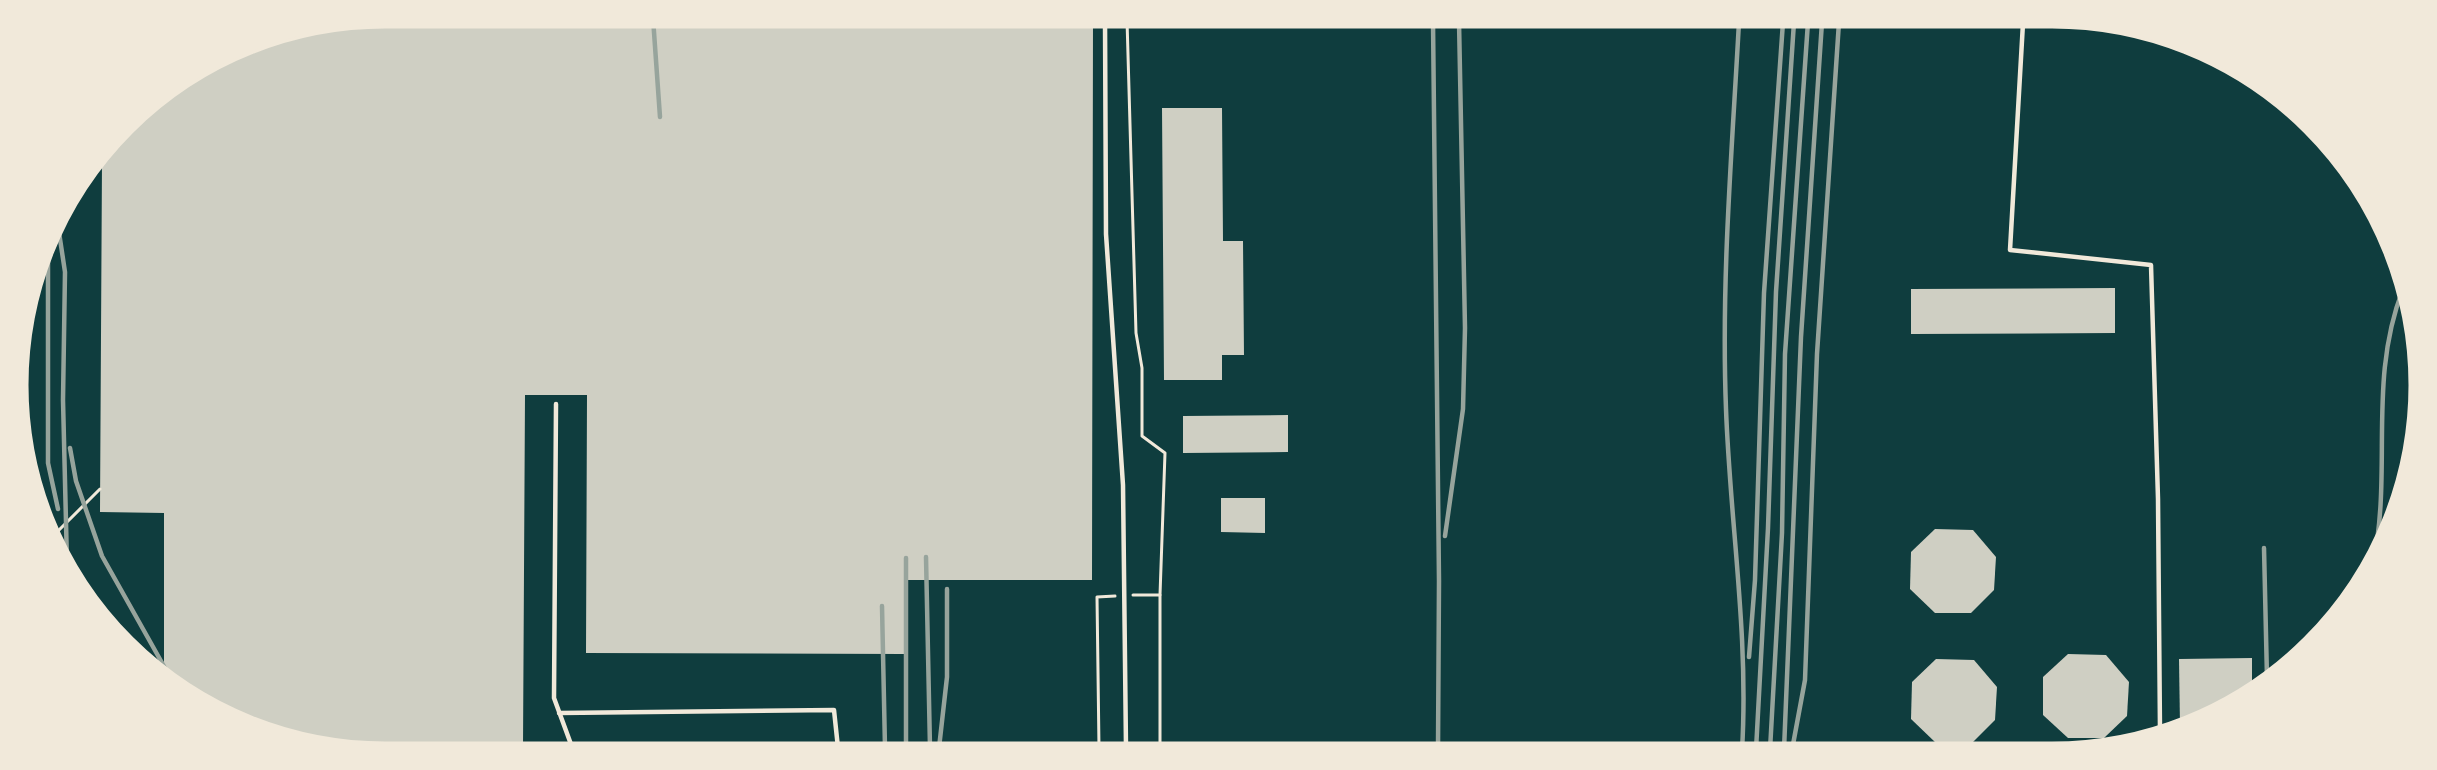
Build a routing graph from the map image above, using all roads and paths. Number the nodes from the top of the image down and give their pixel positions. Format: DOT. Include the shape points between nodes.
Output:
graph roads {
  1 [pos="1105,27"];
  2 [pos="1127,27"];
  3 [pos="2023,27"];
  4 [pos="556,404"];
  5 [pos="100,489"];
  6 [pos="58,531"];
  7 [pos="1160,595"];
  8 [pos="1124,596"];
  9 [pos="559,713"];
  10 [pos="2160,726"];
  11 [pos="570,743"];
  12 [pos="838,743"];
  13 [pos="1099,743"];
  14 [pos="1126,743"];
  15 [pos="1160,743"];
  1 -- 8 [label="lane" via="1106,234 1123,485"];
  2 -- 7 [label="path" via="1142,436 1165,453"];
  3 -- 10 [label="lane" via="2010,250 2151,265"];
  4 -- 9 [label="lane" via="554,698"];
  5 -- 6 [label="path"];
  7 -- 8 [label="path"];
  7 -- 15 [label="path"];
  8 -- 13 [label="path" via="1097,597"];
  8 -- 14 [label="lane"];
  9 -- 11 [label="lane"];
  9 -- 12 [label="lane" via="834,710"];
}
